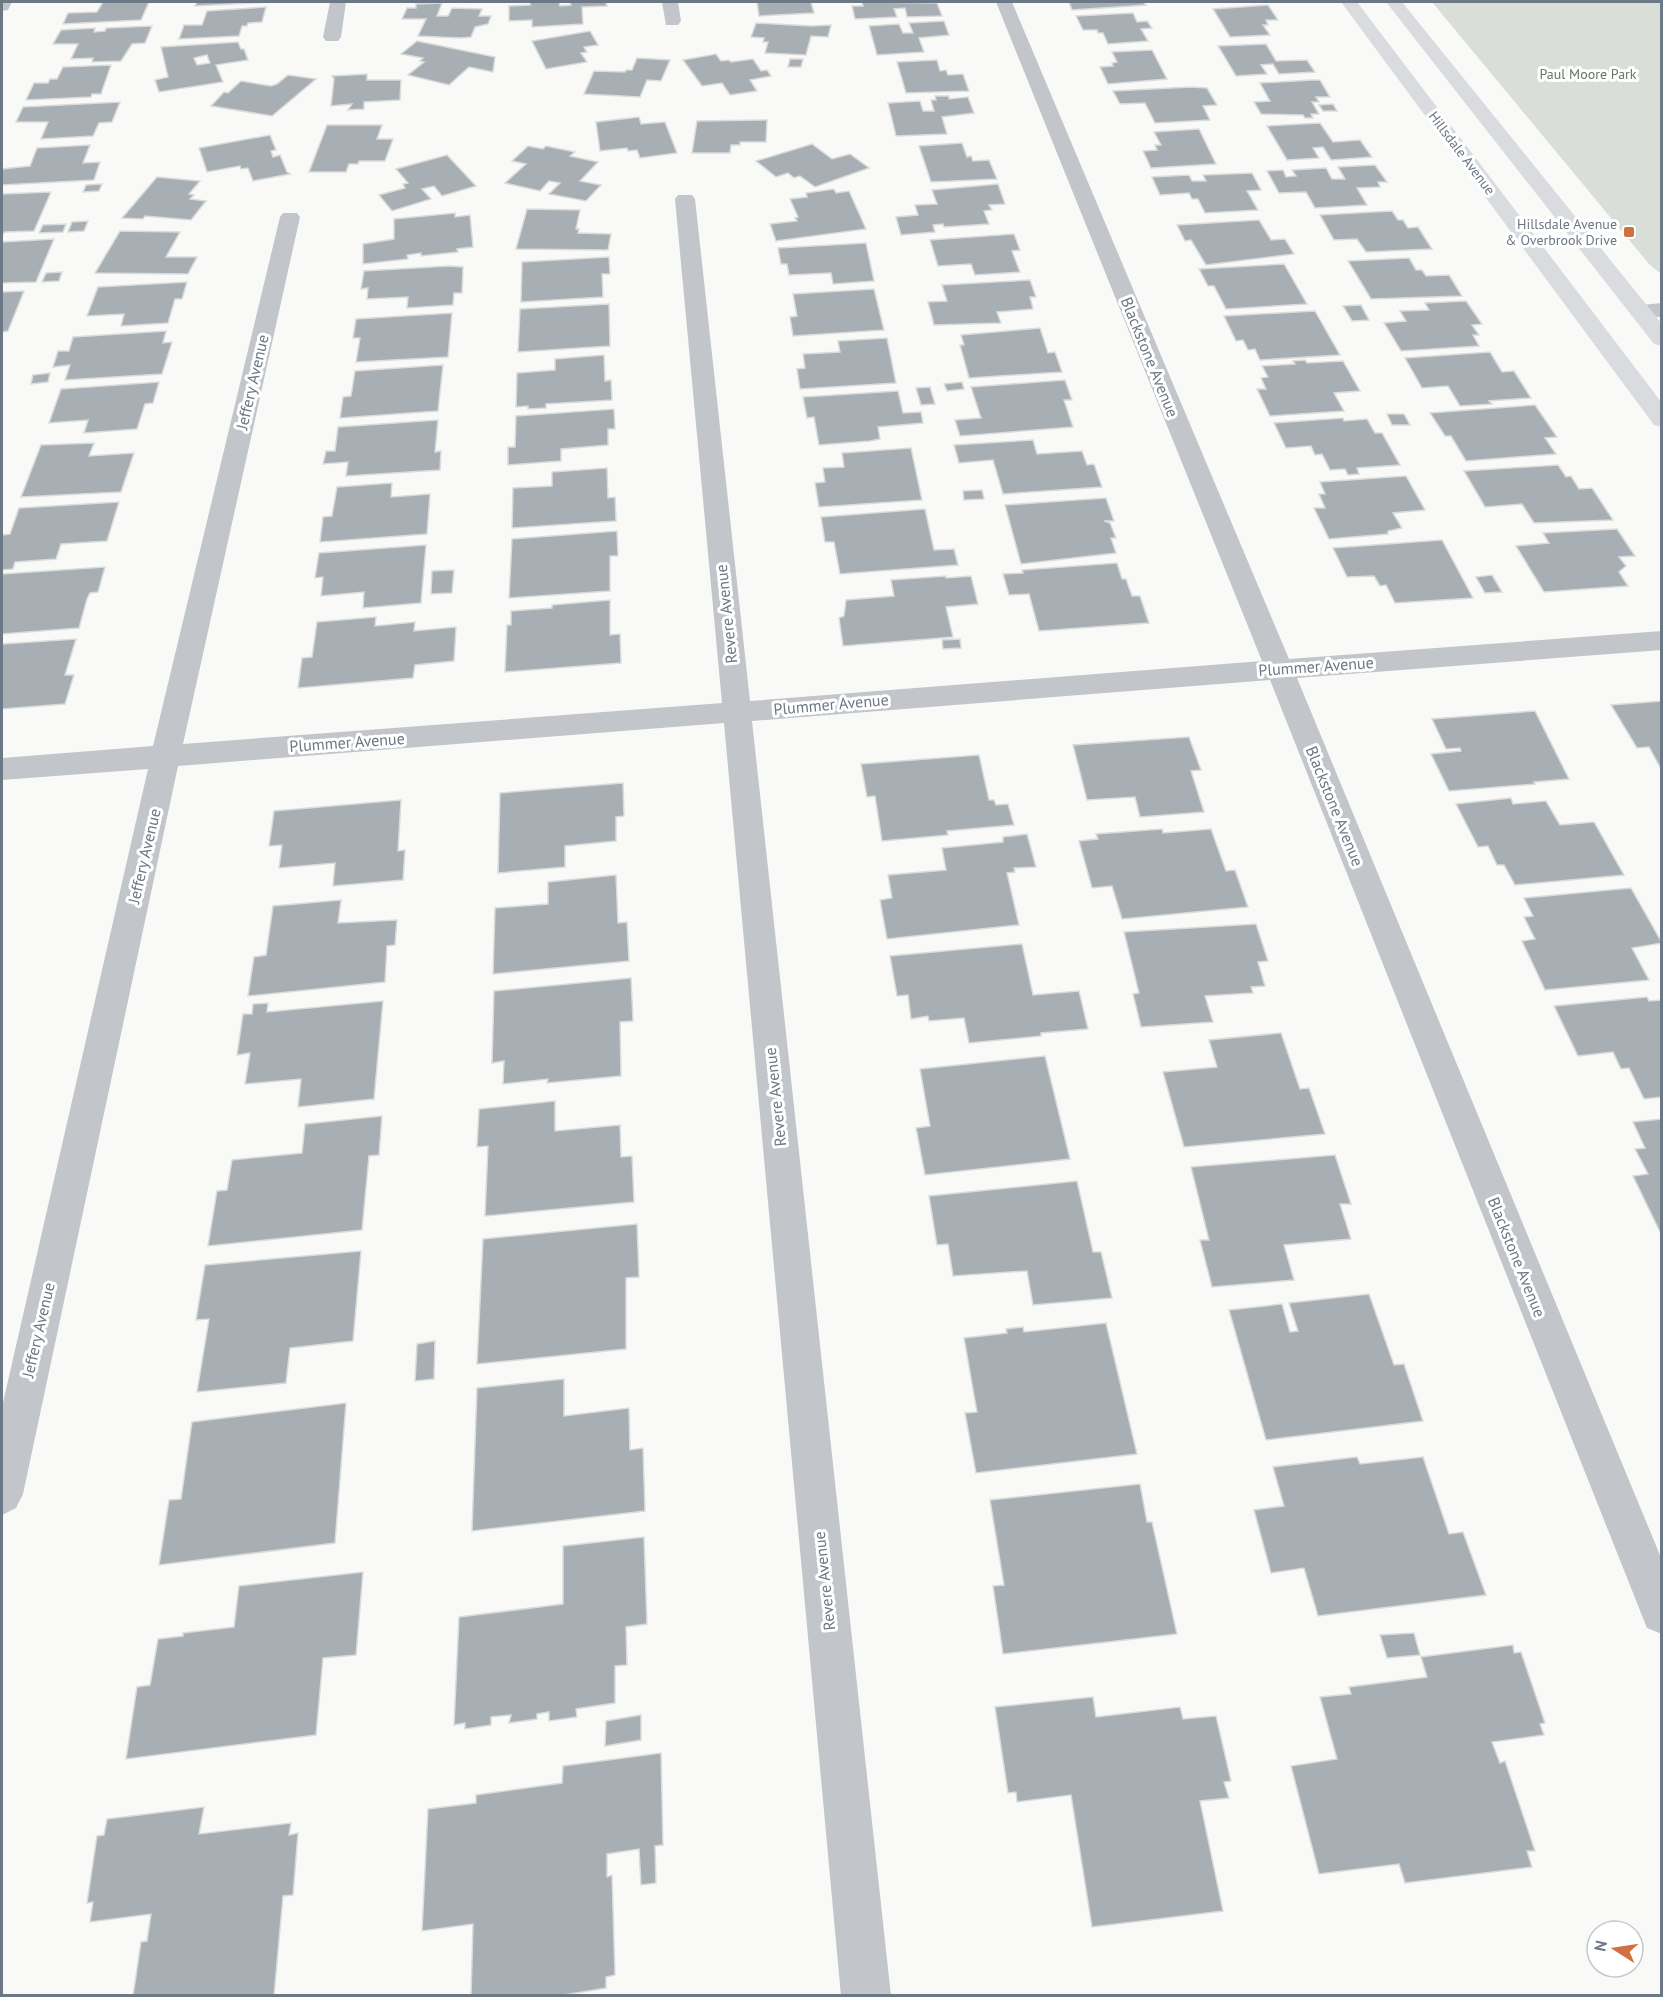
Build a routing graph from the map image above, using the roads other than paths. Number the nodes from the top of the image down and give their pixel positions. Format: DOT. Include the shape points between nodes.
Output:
graph roads {
  1 [pos="4,2"];
  2 [pos="339,2"];
  3 [pos="670,2"];
  4 [pos="1004,2"];
  5 [pos="1348,2"];
  6 [pos="1394,2"];
  7 [pos="2,6"];
  8 [pos="672,21"];
  9 [pos="332,37"];
  10 [pos="686,199"];
  11 [pos="290,217"];
  12 [pos="1651,311"];
  13 [pos="1662,339"];
  14 [pos="1662,420"];
  15 [pos="1662,640"];
  16 [pos="1279,669"];
  17 [pos="736,711"];
  18 [pos="166,756"];
  19 [pos="2,769"];
  20 [pos="2,1494"];
  21 [pos="1662,1613"];
  22 [pos="866,1995"];
  1 -- 7 [label="street"];
  2 -- 9 [label="street"];
  3 -- 8 [label="street"];
  4 -- 16 [label="street, Blackstone Avenue"];
  5 -- 14 [label="highway, Hillsdale Avenue"];
  6 -- 12 [label="highway"];
  10 -- 17 [label="street, Revere Avenue"];
  11 -- 18 [label="street, Jeffery Avenue"];
  12 -- 13 [label="highway"];
  15 -- 16 [label="street, Plummer Avenue"];
  16 -- 17 [label="street, Plummer Avenue"];
  16 -- 21 [label="street, Blackstone Avenue"];
  17 -- 18 [label="street, Plummer Avenue"];
  17 -- 22 [label="street, Revere Avenue"];
  18 -- 19 [label="street, Plummer Avenue"];
  18 -- 20 [label="street, Jeffery Avenue"];
}
